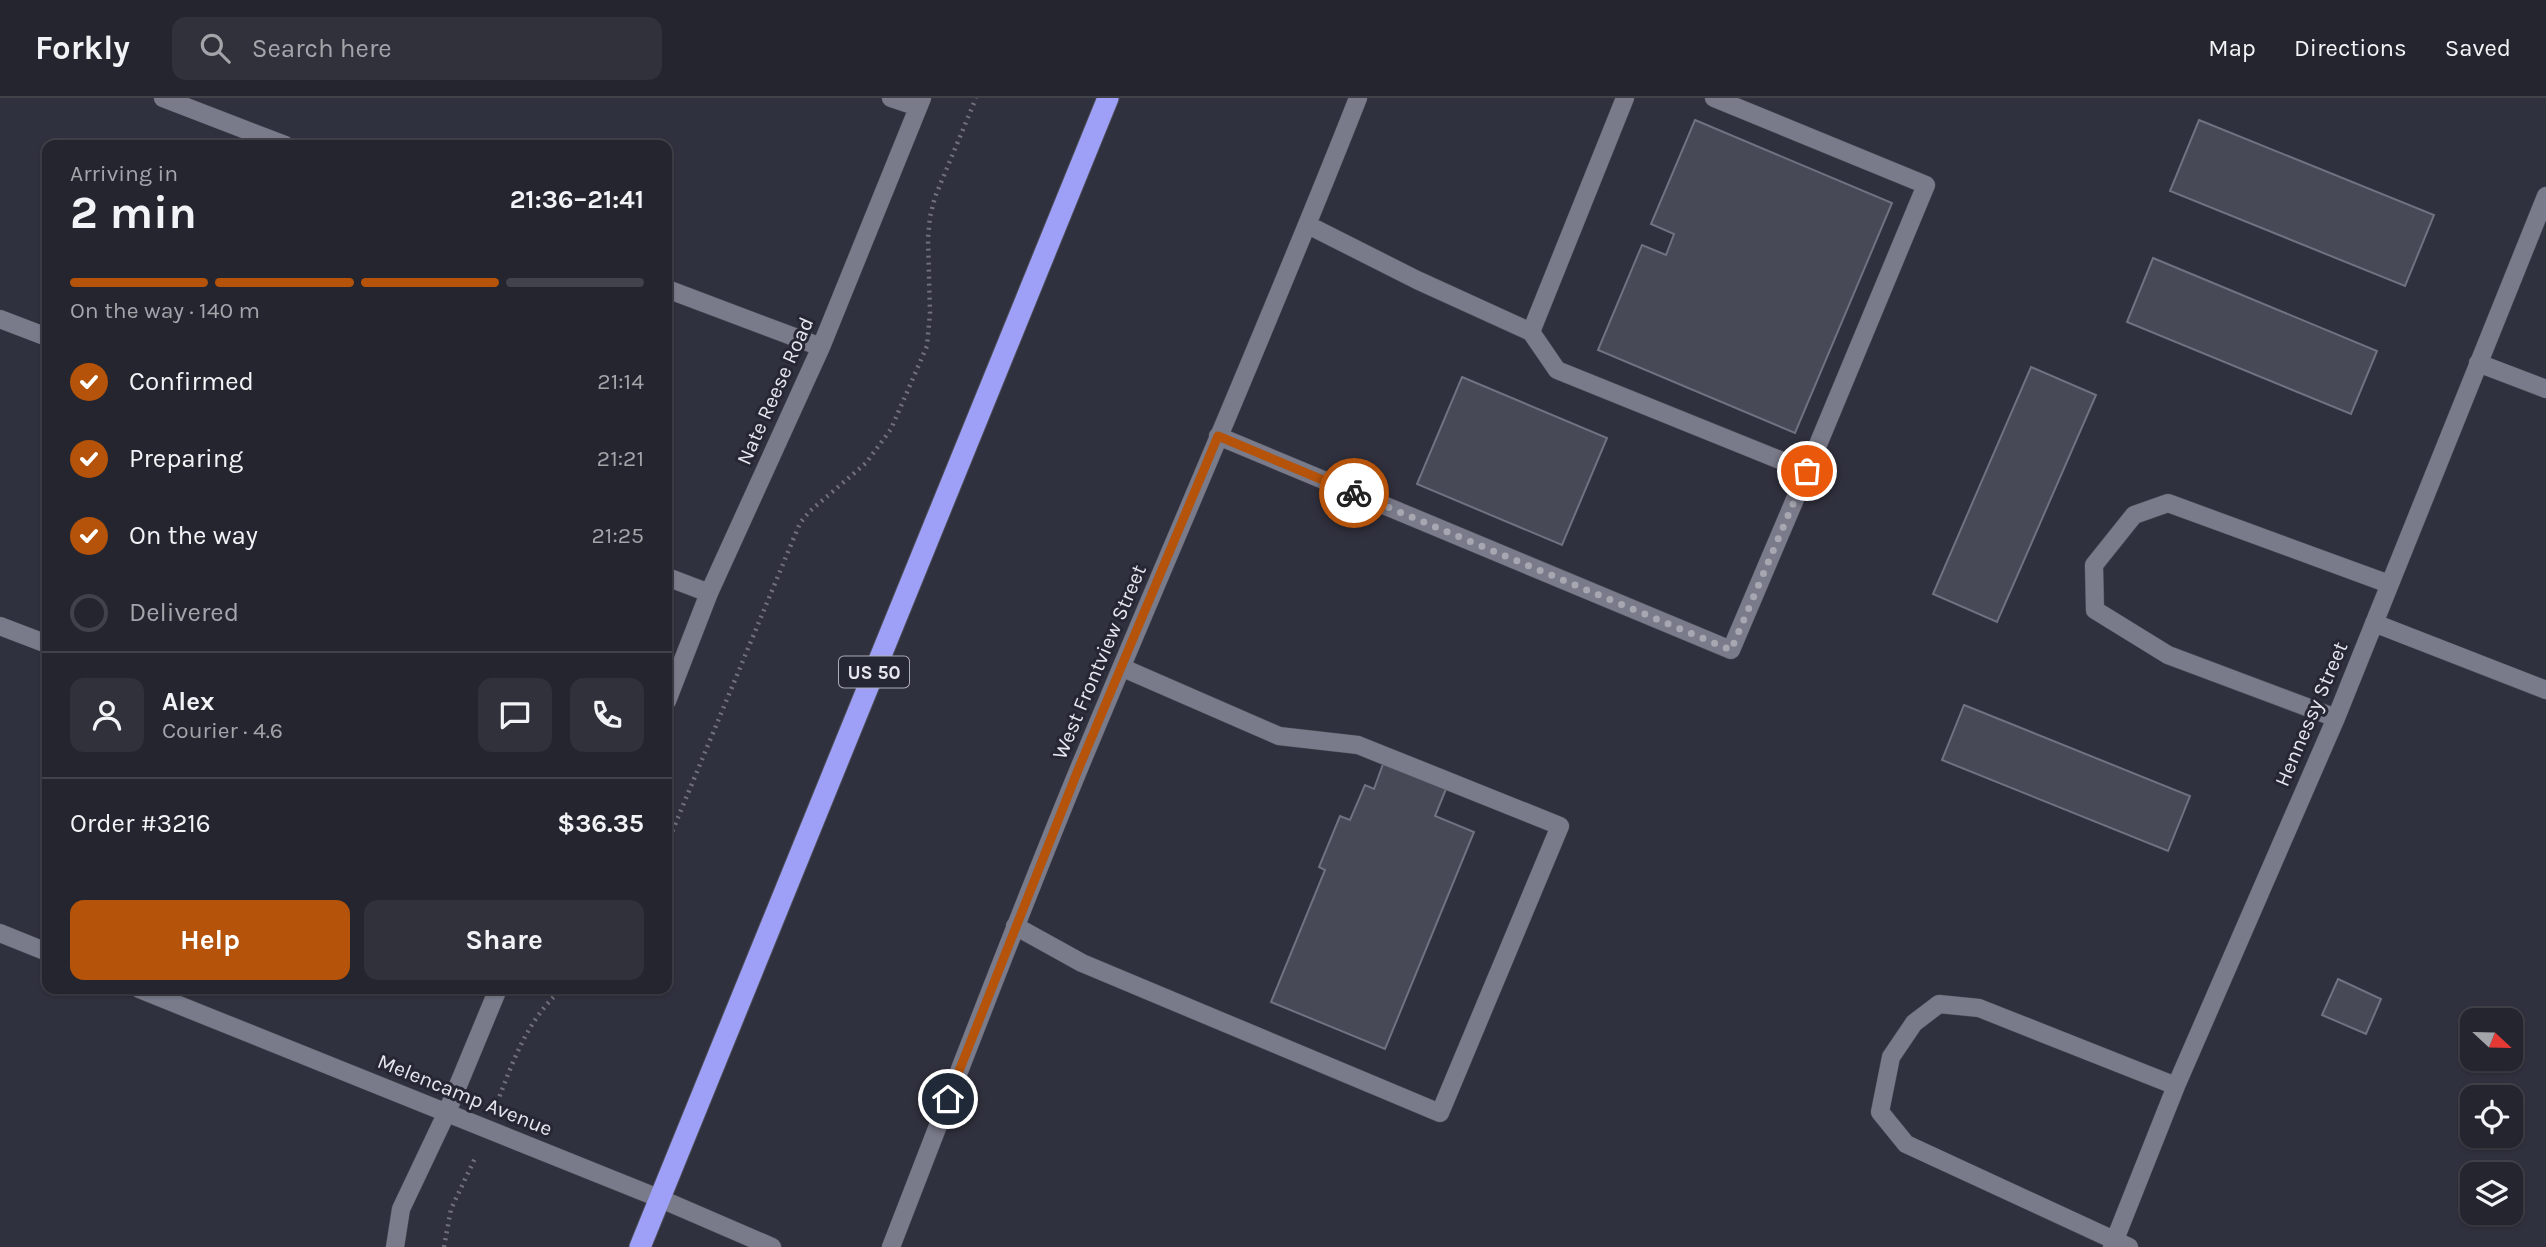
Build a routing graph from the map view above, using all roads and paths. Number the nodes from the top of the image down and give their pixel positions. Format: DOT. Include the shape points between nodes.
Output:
graph roads {
  1 [pos="163,98"];
  2 [pos="891,98"];
  3 [pos="976,98"];
  4 [pos="1108,98"];
  5 [pos="1358,98"];
  6 [pos="1625,98"];
  7 [pos="1714,98"];
  8 [pos="920,103"];
  9 [pos="272,140"];
  10 [pos="2546,196"];
  11 [pos="1308,225"];
  12 [pos="672,291"];
  13 [pos="0,319"];
  14 [pos="1531,332"];
  15 [pos="42,335"];
  16 [pos="821,347"];
  17 [pos="2478,363"];
  18 [pos="2546,389"];
  19 [pos="1218,436"];
  20 [pos="1807,471"];
  21 [pos="672,579"];
  22 [pos="2389,584"];
  23 [pos="709,593"];
  24 [pos="2374,623"];
  25 [pos="0,626"];
  26 [pos="42,642"];
  27 [pos="1123,668"];
  28 [pos="672,688"];
  29 [pos="2546,690"];
  30 [pos="2336,718"];
  31 [pos="672,832"];
  32 [pos="1015,926"];
  33 [pos="0,933"];
  34 [pos="42,950"];
  35 [pos="152,994"];
  36 [pos="496,994"];
  37 [pos="2176,1086"];
  38 [pos="447,1112"];
  39 [pos="661,1199"];
  40 [pos="2118,1245"];
  41 [pos="395,1247"];
  42 [pos="640,1247"];
  43 [pos="772,1247"];
  44 [pos="891,1247"];
  1 -- 9 [label="street"];
  2 -- 8 [label="street"];
  3 -- 31 [label="path" via="930,216 927,346 891,429 866,463 800,523"];
  4 -- 39 [label="highway, US 50"];
  5 -- 11 [label="street, West Frontview Street"];
  6 -- 14 [label="street"];
  7 -- 20 [label="street" via="1926,185"];
  8 -- 16 [label="street, Nate Reese Road"];
  10 -- 17 [label="street, Hennessy Street"];
  11 -- 14 [label="street"];
  11 -- 19 [label="street, West Frontview Street"];
  12 -- 16 [label="street"];
  13 -- 15 [label="street"];
  14 -- 20 [label="street" via="1557,370"];
  16 -- 23 [label="street, Nate Reese Road"];
  17 -- 18 [label="street"];
  17 -- 22 [label="street, Hennessy Street"];
  19 -- 20 [label="street" via="1731,650"];
  19 -- 27 [label="street, West Frontview Street"];
  21 -- 23 [label="street"];
  22 -- 24 [label="street, Hennessy Street"];
  22 -- 30 [label="street" via="2168,503 2134,515 2094,565 2095,610 2168,655"];
  23 -- 28 [label="street, Nate Reese Road"];
  24 -- 29 [label="street"];
  24 -- 30 [label="street, Hennessy Street"];
  25 -- 26 [label="street"];
  27 -- 32 [label="street, West Frontview Street"];
  27 -- 32 [label="street" via="1279,736 1359,745 1560,826 1440,1113 1082,963"];
  30 -- 37 [label="street, Hennessy Street"];
  32 -- 44 [label="street, West Frontview Street"];
  33 -- 34 [label="street"];
  35 -- 38 [label="street, Melencamp Avenue"];
  36 -- 38 [label="street"];
  37 -- 40 [label="street, Hennessy Street"];
  37 -- 40 [label="street" via="1979,1008 1939,1004 1914,1023 1891,1058 1881,1112 1906,1144"];
  38 -- 39 [label="street, Melencamp Avenue"];
  38 -- 41 [label="street" via="401,1209"];
  39 -- 42 [label="highway, US 50"];
  39 -- 43 [label="street, Melencamp Avenue"];
}
